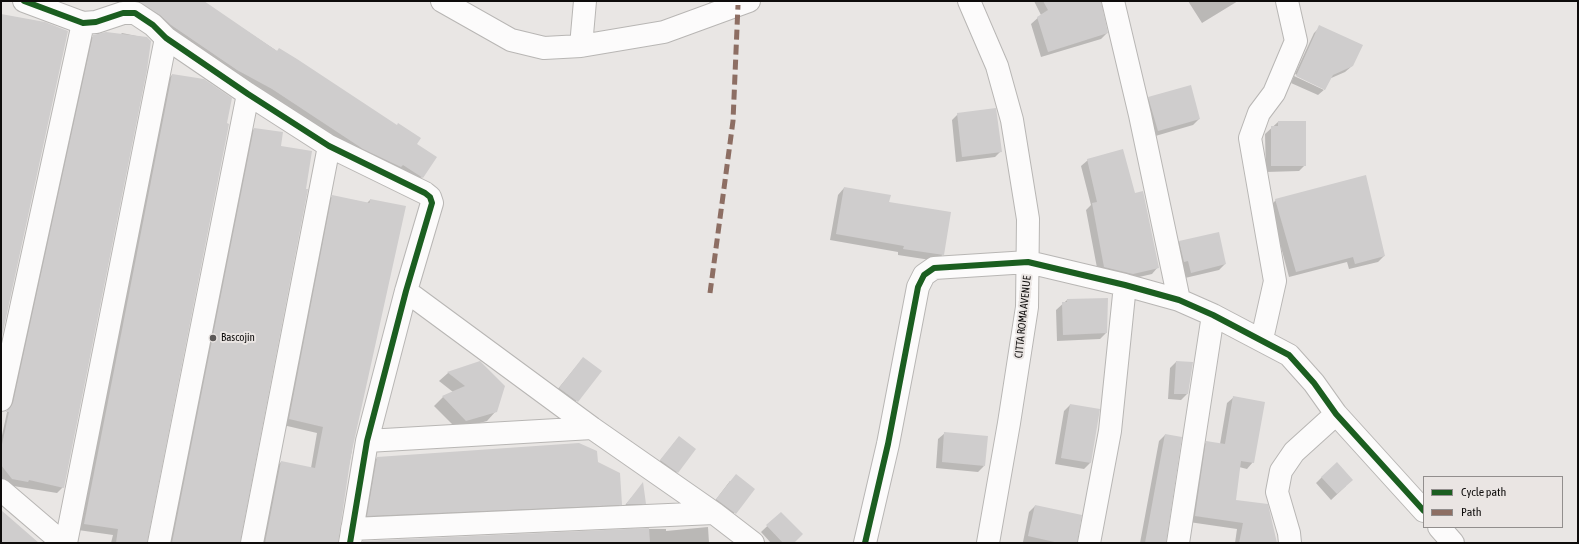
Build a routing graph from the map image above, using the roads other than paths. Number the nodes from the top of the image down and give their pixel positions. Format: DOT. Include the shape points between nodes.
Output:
graph roads {
  1 [pos="24,1"];
  2 [pos="442,1"];
  3 [pos="585,1"];
  4 [pos="748,1"];
  5 [pos="969,1"];
  6 [pos="1113,1"];
  7 [pos="1287,1"];
  8 [pos="83,23"];
  9 [pos="166,38"];
  10 [pos="581,46"];
  11 [pos="248,94"];
  12 [pos="329,146"];
  13 [pos="1028,262"];
  14 [pos="1126,284"];
  15 [pos="406,291"];
  16 [pos="1179,300"];
  17 [pos="1213,315"];
  18 [pos="1262,339"];
  19 [pos="1,400"];
  20 [pos="1336,414"];
  21 [pos="592,428"];
  22 [pos="368,441"];
  23 [pos="1,490"];
  24 [pos="1423,510"];
  25 [pos="714,513"];
  26 [pos="1440,528"];
  27 [pos="351,536"];
  28 [pos="751,542"];
  29 [pos="63,543"];
  30 [pos="66,543"];
  31 [pos="159,543"];
  32 [pos="252,543"];
  33 [pos="865,543"];
  34 [pos="988,543"];
  35 [pos="1089,543"];
  36 [pos="1178,543"];
  37 [pos="1290,543"];
  38 [pos="1453,543"];
  1 -- 8 [label="street"];
  2 -- 10 [label="street" via="511,40 544,48"];
  3 -- 10 [label="street"];
  4 -- 10 [label="street" via="664,32"];
  5 -- 13 [label="street, CITTA ROMA AVENUE" via="997,66 1012,120 1028,219"];
  6 -- 16 [label="street" via="1142,123"];
  7 -- 18 [label="street" via="1296,41 1274,93 1260,113 1250,138 1275,281"];
  8 -- 9 [label="street" via="96,22 123,13 136,13 153,24"];
  8 -- 19 [label="street"];
  9 -- 11 [label="street"];
  9 -- 30 [label="street"];
  11 -- 12 [label="street"];
  11 -- 31 [label="street"];
  12 -- 15 [label="street" via="430,197 432,203"];
  12 -- 32 [label="street"];
  13 -- 14 [label="street"];
  13 -- 33 [label="street" via="934,268 924,275 918,286 888,444"];
  13 -- 34 [label="street, CITTA ROMA AVENUE" via="1027,307"];
  14 -- 16 [label="street"];
  14 -- 35 [label="street" via="1110,431"];
  15 -- 21 [label="street"];
  15 -- 22 [label="street"];
  16 -- 17 [label="street"];
  17 -- 18 [label="street"];
  17 -- 36 [label="street"];
  18 -- 20 [label="street" via="1289,355 1314,383"];
  20 -- 24 [label="street"];
  20 -- 37 [label="street" via="1294,452 1281,471 1277,492"];
  21 -- 22 [label="street"];
  21 -- 25 [label="street"];
  22 -- 27 [label="street"];
  23 -- 29 [label="street"];
  25 -- 27 [label="street"];
  25 -- 28 [label="street"];
  26 -- 38 [label="street"];
}
